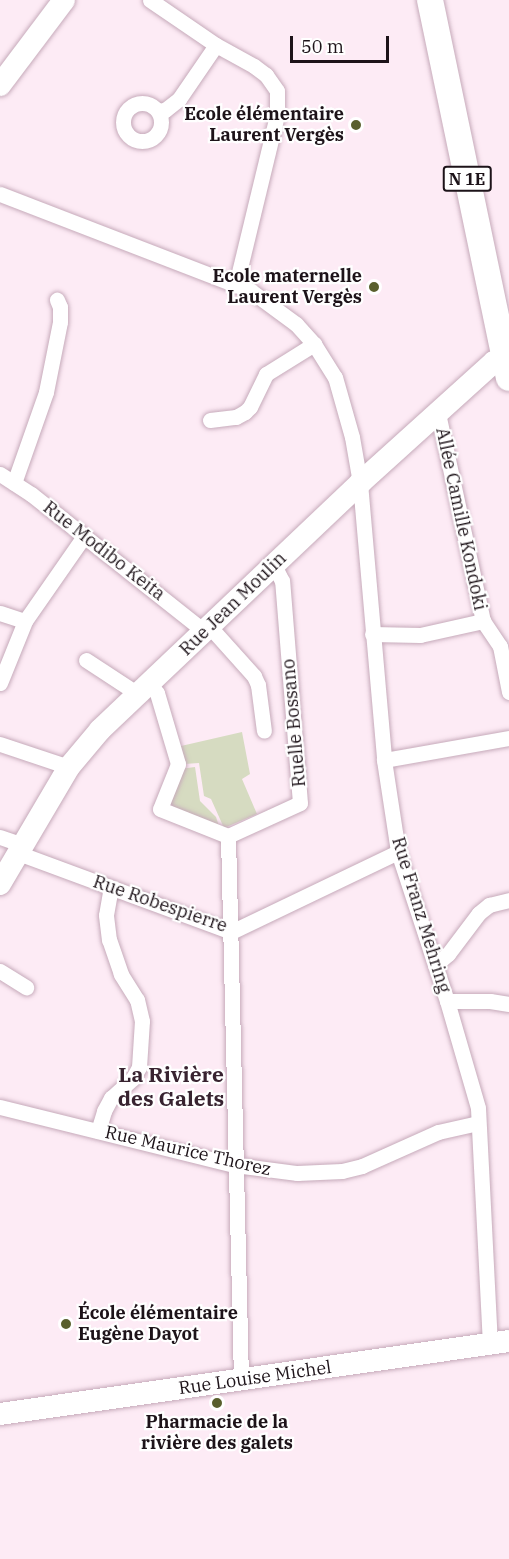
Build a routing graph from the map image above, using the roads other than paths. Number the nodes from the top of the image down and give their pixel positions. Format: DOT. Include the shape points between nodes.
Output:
graph roads {
  1 [pos="64,0"];
  2 [pos="150,0"];
  3 [pos="430,0"];
  4 [pos="216,45"];
  5 [pos="0,85"];
  6 [pos="158,111"];
  7 [pos="0,194"];
  8 [pos="236,284"];
  9 [pos="57,300"];
  10 [pos="314,344"];
  11 [pos="508,365"];
  12 [pos="438,413"];
  13 [pos="210,420"];
  14 [pos="0,474"];
  15 [pos="14,483"];
  16 [pos="360,483"];
  17 [pos="84,536"];
  18 [pos="274,565"];
  19 [pos="0,613"];
  20 [pos="25,621"];
  21 [pos="483,621"];
  22 [pos="207,630"];
  23 [pos="372,634"];
  24 [pos="86,660"];
  25 [pos="0,683"];
  26 [pos="144,689"];
  27 [pos="509,692"];
  28 [pos="264,731"];
  29 [pos="509,738"];
  30 [pos="0,744"];
  31 [pos="384,760"];
  32 [pos="69,767"];
  33 [pos="228,836"];
  34 [pos="0,837"];
  35 [pos="20,849"];
  36 [pos="398,852"];
  37 [pos="0,884"];
  38 [pos="111,888"];
  39 [pos="509,900"];
  40 [pos="231,932"];
  41 [pos="435,965"];
  42 [pos="0,971"];
  43 [pos="26,987"];
  44 [pos="447,1001"];
  45 [pos="509,1004"];
  46 [pos="0,1107"];
  47 [pos="478,1122"];
  48 [pos="98,1131"];
  49 [pos="235,1165"];
  50 [pos="499,1342"];
  51 [pos="241,1378"];
  52 [pos="0,1414"];
  1 -- 5 [label="street"];
  2 -- 4 [label="street"];
  3 -- 11 [label="main road, N 1E"];
  4 -- 6 [label="street" via="179,99"];
  4 -- 8 [label="street" via="266,75 278,102"];
  7 -- 8 [label="street, Rue Franz Mehring"];
  8 -- 10 [label="street, Rue Franz Mehring" via="273,305"];
  9 -- 15 [label="street" via="60,322 46,392"];
  10 -- 13 [label="street" via="266,374 245,412"];
  10 -- 16 [label="street, Rue Franz Mehring" via="335,377"];
  11 -- 12 [label="street, Rue Jean Moulin" via="494,362"];
  12 -- 16 [label="street, Rue Jean Moulin"];
  12 -- 21 [label="street, Allée Camille Kondoki"];
  14 -- 15 [label="street, Rue Modibo Keita"];
  15 -- 17 [label="street, Rue Modibo Keita"];
  16 -- 18 [label="street, Rue Jean Moulin"];
  16 -- 23 [label="street, Rue Franz Mehring"];
  17 -- 20 [label="street"];
  17 -- 22 [label="street, Rue Modibo Keita"];
  18 -- 22 [label="street, Rue Jean Moulin"];
  18 -- 33 [label="street, Ruelle Bossano" via="282,581 300,803"];
  19 -- 20 [label="street"];
  20 -- 25 [label="street"];
  21 -- 23 [label="street" via="420,635"];
  21 -- 27 [label="street, Allée Camille Kondoki" via="500,646"];
  22 -- 26 [label="street, Rue Jean Moulin"];
  22 -- 28 [label="street, Rue Modibo Keita" via="254,676"];
  23 -- 31 [label="street, Rue Franz Mehring"];
  24 -- 26 [label="street"];
  26 -- 32 [label="street, Rue Jean Moulin" via="100,730"];
  26 -- 33 [label="street" via="157,693 178,764 160,809"];
  29 -- 31 [label="street"];
  30 -- 32 [label="street"];
  31 -- 36 [label="street, Rue Franz Mehring"];
  32 -- 35 [label="street, Rue Jean Moulin"];
  33 -- 40 [label="street"];
  34 -- 35 [label="street, Rue Robespierre"];
  35 -- 37 [label="street, Rue Jean Moulin"];
  35 -- 38 [label="street, Rue Robespierre"];
  36 -- 40 [label="street, Rue Robespierre"];
  36 -- 41 [label="street, Rue Franz Mehring"];
  38 -- 40 [label="street, Rue Robespierre"];
  38 -- 48 [label="street" via="106,915 109,939 121,974 142,1011 142,1033 139,1067 111,1098"];
  39 -- 41 [label="street" via="489,905 479,913"];
  40 -- 49 [label="street"];
  41 -- 44 [label="street, Rue Franz Mehring"];
  42 -- 43 [label="street"];
  44 -- 45 [label="street"];
  44 -- 47 [label="street, Rue Franz Mehring" via="478,1108"];
  46 -- 48 [label="street, Rue Maurice Thorez"];
  47 -- 49 [label="street, Rue Maurice Thorez" via="438,1132 373,1162 342,1171 297,1173"];
  47 -- 50 [label="street, Rue Franz Mehring"];
  48 -- 49 [label="street, Rue Maurice Thorez"];
  49 -- 51 [label="street"];
  50 -- 51 [label="street, Rue Louise Michel"];
  51 -- 52 [label="street, Rue Louise Michel"];
}
